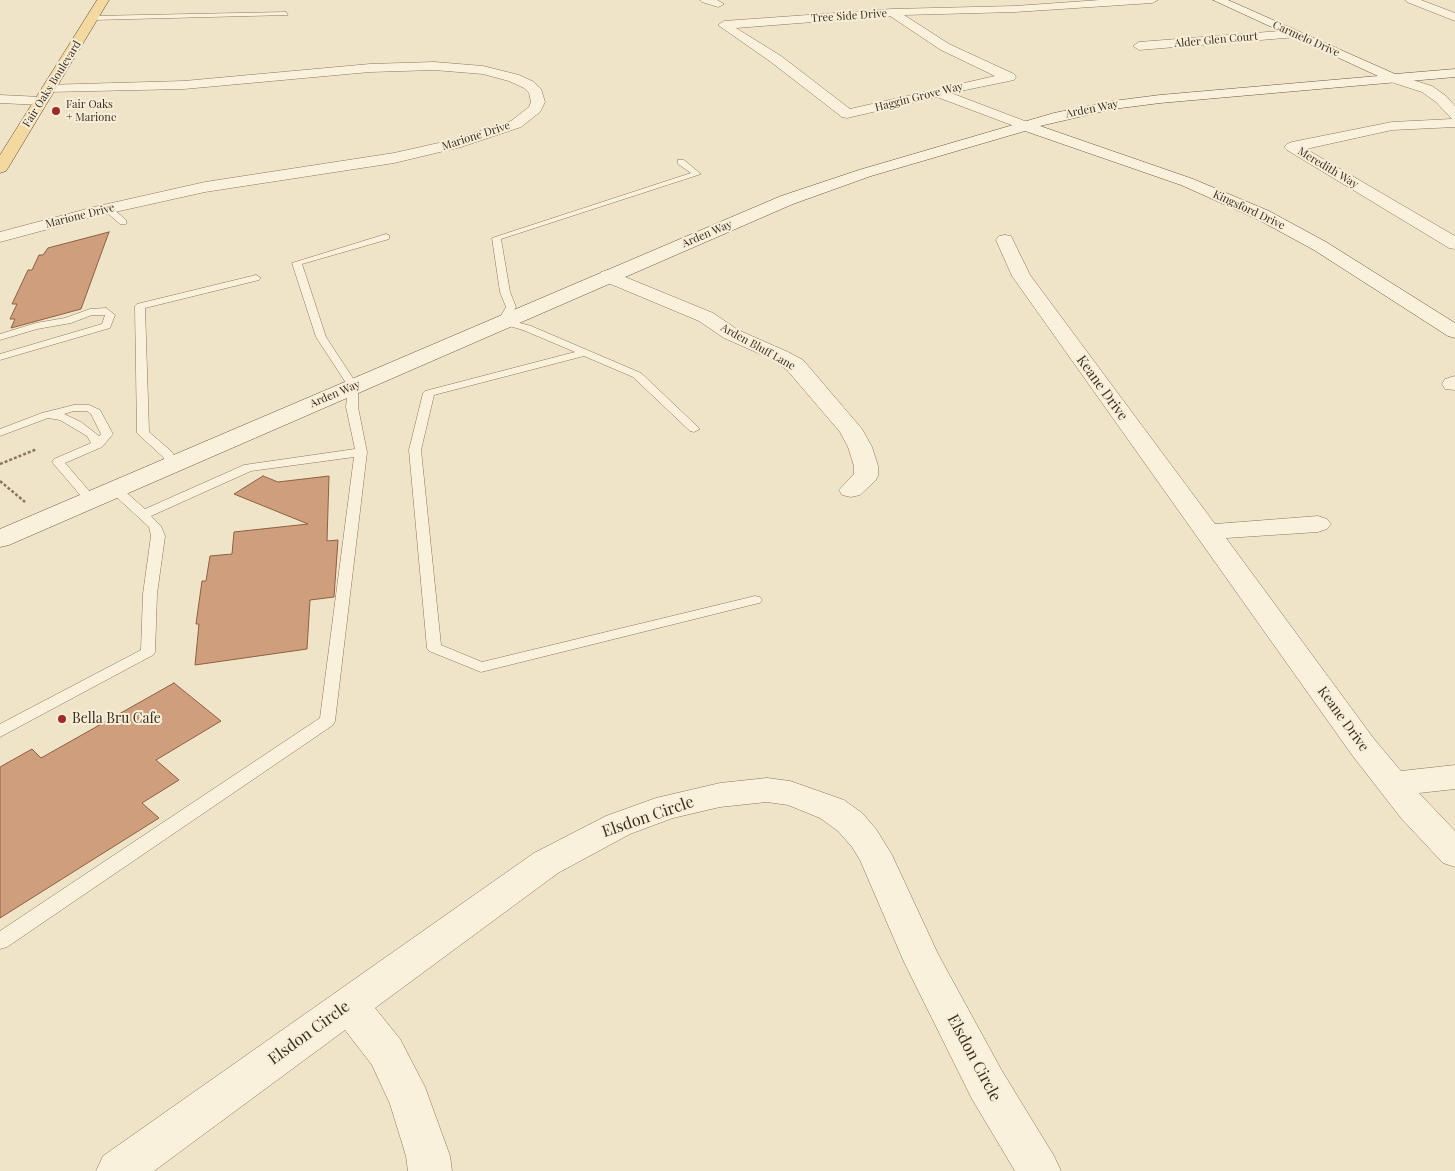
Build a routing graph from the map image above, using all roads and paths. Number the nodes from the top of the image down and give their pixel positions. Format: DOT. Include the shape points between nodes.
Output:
graph roads {
  1 [pos="103,0"];
  2 [pos="706,0"];
  3 [pos="1030,0"];
  4 [pos="1152,0"];
  5 [pos="1219,0"];
  6 [pos="1411,0"];
  7 [pos="1455,3"];
  8 [pos="718,4"];
  9 [pos="1425,5"];
  10 [pos="1044,8"];
  11 [pos="892,12"];
  12 [pos="286,14"];
  13 [pos="1455,17"];
  14 [pos="93,18"];
  15 [pos="724,25"];
  16 [pos="1293,34"];
  17 [pos="1139,46"];
  18 [pos="1455,73"];
  19 [pos="1393,78"];
  20 [pos="938,93"];
  21 [pos="45,94"];
  22 [pos="0,99"];
  23 [pos="1097,108"];
  24 [pos="993,114"];
  25 [pos="1455,115"];
  26 [pos="1455,123"];
  27 [pos="1025,126"];
  28 [pos="1068,140"];
  29 [pos="967,142"];
  30 [pos="681,162"];
  31 [pos="0,168"];
  32 [pos="108,209"];
  33 [pos="123,222"];
  34 [pos="0,236"];
  35 [pos="386,237"];
  36 [pos="1005,240"];
  37 [pos="1455,244"];
  38 [pos="608,276"];
  39 [pos="256,278"];
  40 [pos="503,320"];
  41 [pos="1455,332"];
  42 [pos="0,337"];
  43 [pos="584,353"];
  44 [pos="0,357"];
  45 [pos="353,386"];
  46 [pos="46,415"];
  47 [pos="694,428"];
  48 [pos="0,433"];
  49 [pos="98,444"];
  50 [pos="37,449"];
  51 [pos="362,452"];
  52 [pos="0,464"];
  53 [pos="174,464"];
  54 [pos="0,481"];
  55 [pos="115,489"];
  56 [pos="851,490"];
  57 [pos="91,500"];
  58 [pos="25,502"];
  59 [pos="145,514"];
  60 [pos="1318,524"];
  61 [pos="1207,532"];
  62 [pos="0,539"];
  63 [pos="756,600"];
  64 [pos="0,731"];
  65 [pos="1455,777"];
  66 [pos="1392,784"];
  67 [pos="1455,853"];
  68 [pos="0,940"];
  69 [pos="349,1004"];
  70 [pos="118,1171"];
  71 [pos="430,1171"];
  72 [pos="1039,1171"];
  1 -- 14 [label="main road, Fair Oaks Boulevard"];
  2 -- 8 [label="street"];
  3 -- 10 [label="street"];
  4 -- 10 [label="street, Tree Side Drive"];
  5 -- 16 [label="street, Carmelo Drive"];
  6 -- 9 [label="street"];
  7 -- 9 [label="street"];
  9 -- 13 [label="street"];
  10 -- 11 [label="street, Tree Side Drive"];
  11 -- 15 [label="street, Tree Side Drive"];
  11 -- 20 [label="street, Haggin Grove Way" via="945,47 1009,77"];
  12 -- 14 [label="lane"];
  14 -- 21 [label="main road, Fair Oaks Boulevard"];
  15 -- 20 [label="street, Haggin Grove Way" via="776,59 847,114"];
  16 -- 17 [label="street, Alder Glen Court"];
  16 -- 19 [label="street, Carmelo Drive"];
  18 -- 19 [label="street, Arden Way"];
  19 -- 23 [label="street, Arden Way" via="1160,99"];
  19 -- 25 [label="street, Carmelo Drive" via="1427,89"];
  20 -- 24 [label="street"];
  21 -- 22 [label="street"];
  21 -- 31 [label="main road, Fair Oaks Boulevard"];
  21 -- 32 [label="street, Marione Drive" via="184,86 370,68 434,66 500,73 524,83 537,95 535,109 516,124 456,144 394,158 205,187"];
  23 -- 24 [label="street" via="1022,117"];
  23 -- 27 [label="street, Arden Way"];
  24 -- 27 [label="street, Kingsford Drive"];
  26 -- 37 [label="street, Meredith Way" via="1382,127 1292,147"];
  27 -- 28 [label="street, Kingsford Drive"];
  27 -- 29 [label="street, Arden Way"];
  28 -- 29 [label="street" via="1026,136"];
  28 -- 41 [label="street, Kingsford Drive" via="1187,182 1263,215 1320,246"];
  29 -- 38 [label="street, Arden Way" via="826,185"];
  30 -- 40 [label="lane" via="697,174 496,238 511,307"];
  32 -- 33 [label="lane"];
  32 -- 34 [label="street, Marione Drive"];
  35 -- 45 [label="lane" via="297,263 321,337"];
  36 -- 61 [label="street, Keane Drive" via="1022,276"];
  38 -- 40 [label="street, Arden Way"];
  38 -- 56 [label="street, Arden Bluff Lane" via="706,318 795,365 850,429 860,447 866,476"];
  39 -- 53 [label="lane" via="140,306 143,433"];
  40 -- 43 [label="lane"];
  40 -- 45 [label="street, Arden Way"];
  42 -- 44 [label="lane" via="36,326 67,322 90,312 106,311 110,315 106,326"];
  43 -- 47 [label="lane" via="637,375"];
  43 -- 63 [label="lane" via="428,393 415,450 434,648 481,667"];
  45 -- 51 [label="lane" via="352,407"];
  45 -- 53 [label="street, Arden Way"];
  46 -- 48 [label="lane"];
  46 -- 49 [label="lane" via="63,417 77,424 92,434"];
  46 -- 49 [label="lane" via="89,408 96,412 107,434"];
  49 -- 57 [label="lane" via="58,462"];
  50 -- 52 [label="path"];
  51 -- 59 [label="lane" via="248,468"];
  51 -- 68 [label="lane" via="328,721"];
  53 -- 55 [label="street, Arden Way"];
  54 -- 58 [label="path"];
  55 -- 57 [label="street, Arden Way"];
  55 -- 59 [label="lane"];
  57 -- 62 [label="street, Arden Way"];
  59 -- 64 [label="lane" via="155,526 158,536 150,594 148,652"];
  60 -- 61 [label="street"];
  61 -- 66 [label="street, Keane Drive"];
  65 -- 66 [label="street"];
  66 -- 67 [label="street, Keane Drive"];
  69 -- 70 [label="street, Elsdon Circle"];
  69 -- 71 [label="street" via="386,1052 410,1100"];
  69 -- 72 [label="street, Elsdon Circle" via="546,862 594,836 668,808 720,795 767,790 790,793 832,810 850,822 864,838 982,1076"];
}
